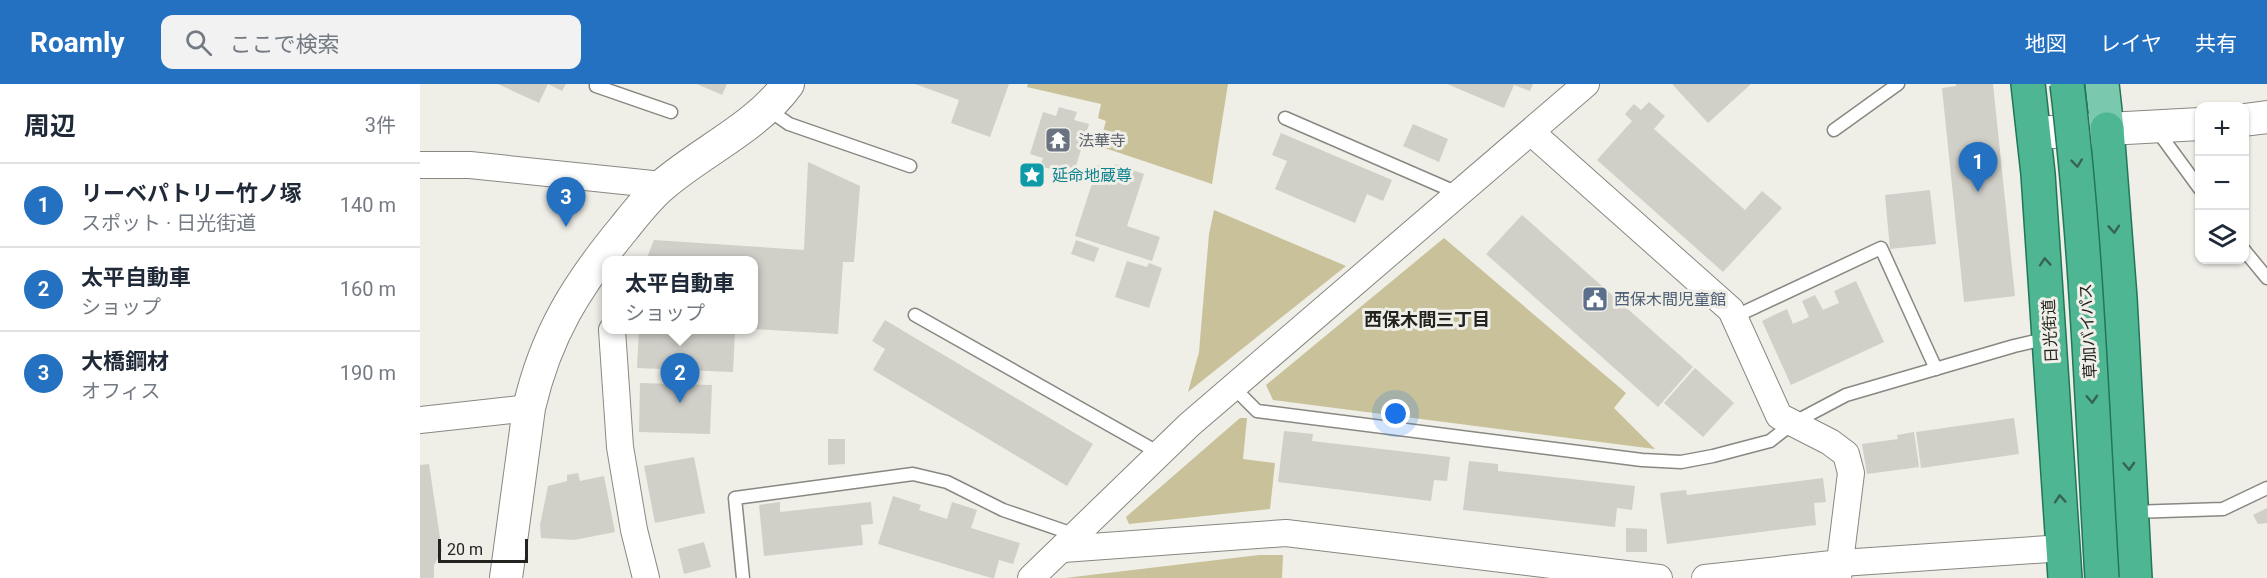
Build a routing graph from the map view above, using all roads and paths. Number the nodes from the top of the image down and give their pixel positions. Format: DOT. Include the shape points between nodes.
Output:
graph roads {
  1 [pos="596,84"];
  2 [pos="788,84"];
  3 [pos="1586,84"];
  4 [pos="1898,84"];
  5 [pos="2028,84"];
  6 [pos="2067,84"];
  7 [pos="2102,84"];
  8 [pos="765,108"];
  9 [pos="671,112"];
  10 [pos="2267,117"];
  11 [pos="1285,118"];
  12 [pos="2249,119"];
  13 [pos="2195,124"];
  14 [pos="2155,127"];
  15 [pos="2107,129"];
  16 [pos="1834,130"];
  17 [pos="1532,133"];
  18 [pos="2034,133"];
  19 [pos="420,165"];
  20 [pos="910,166"];
  21 [pos="2195,183"];
  22 [pos="662,185"];
  23 [pos="1460,194"];
  24 [pos="2249,255"];
  25 [pos="611,256"];
  26 [pos="602,266"];
  27 [pos="2267,278"];
  28 [pos="915,315"];
  29 [pos="1734,317"];
  30 [pos="612,334"];
  31 [pos="2050,338"];
  32 [pos="1936,369"];
  33 [pos="1233,387"];
  34 [pos="529,408"];
  35 [pos="420,420"];
  36 [pos="1793,423"];
  37 [pos="1161,454"];
  38 [pos="2267,488"];
  39 [pos="2131,512"];
  40 [pos="1070,542"];
  41 [pos="2064,563"];
  42 [pos="1840,570"];
  43 [pos="506,578"];
  44 [pos="645,578"];
  45 [pos="743,578"];
  46 [pos="1031,578"];
  47 [pos="1659,578"];
  48 [pos="1705,578"];
  49 [pos="2102,578"];
  50 [pos="2135,578"];
  1 -- 9 [label="lane"];
  2 -- 8 [label="street"];
  3 -- 17 [label="street"];
  4 -- 16 [label="lane"];
  5 -- 18 [label="highway, 日光街道"];
  6 -- 49 [label="highway, 草加バイパス, one-way, bridge" via="2087,299"];
  7 -- 15 [label="main road"];
  8 -- 20 [label="lane" via="789,124"];
  8 -- 22 [label="street"];
  10 -- 12 [label="street"];
  11 -- 23 [label="lane"];
  13 -- 14 [label="street"];
  14 -- 15 [label="street"];
  14 -- 21 [label="lane"];
  15 -- 18 [label="street"];
  15 -- 39 [label="highway, one-way"];
  17 -- 23 [label="street"];
  17 -- 29 [label="street" via="1731,310"];
  31 -- 18 [label="highway, 日光街道, one-way"];
  19 -- 22 [label="street" via="470,165"];
  22 -- 25 [label="street"];
  23 -- 33 [label="street"];
  24 -- 27 [label="lane"];
  26 -- 34 [label="street" via="587,274 553,333"];
  28 -- 37 [label="lane"];
  29 -- 32 [label="lane" via="1881,248"];
  29 -- 36 [label="street" via="1779,416"];
  30 -- 44 [label="street" via="620,447"];
  31 -- 32 [label="lane"];
  41 -- 31 [label="highway, 日光街道, one-way"];
  32 -- 36 [label="lane" via="1846,395"];
  33 -- 36 [label="lane" via="1257,411 1642,460 1681,462 1713,456 1770,441"];
  33 -- 37 [label="street"];
  34 -- 35 [label="street"];
  34 -- 43 [label="street"];
  36 -- 42 [label="street" via="1846,454 1851,473"];
  37 -- 40 [label="street"];
  38 -- 39 [label="lane" via="2223,509"];
  39 -- 50 [label="highway"];
  40 -- 45 [label="lane" via="947,482 912,474 735,498"];
  40 -- 46 [label="street"];
  40 -- 47 [label="street" via="1286,533"];
  41 -- 42 [label="street"];
  42 -- 48 [label="street"];
}
